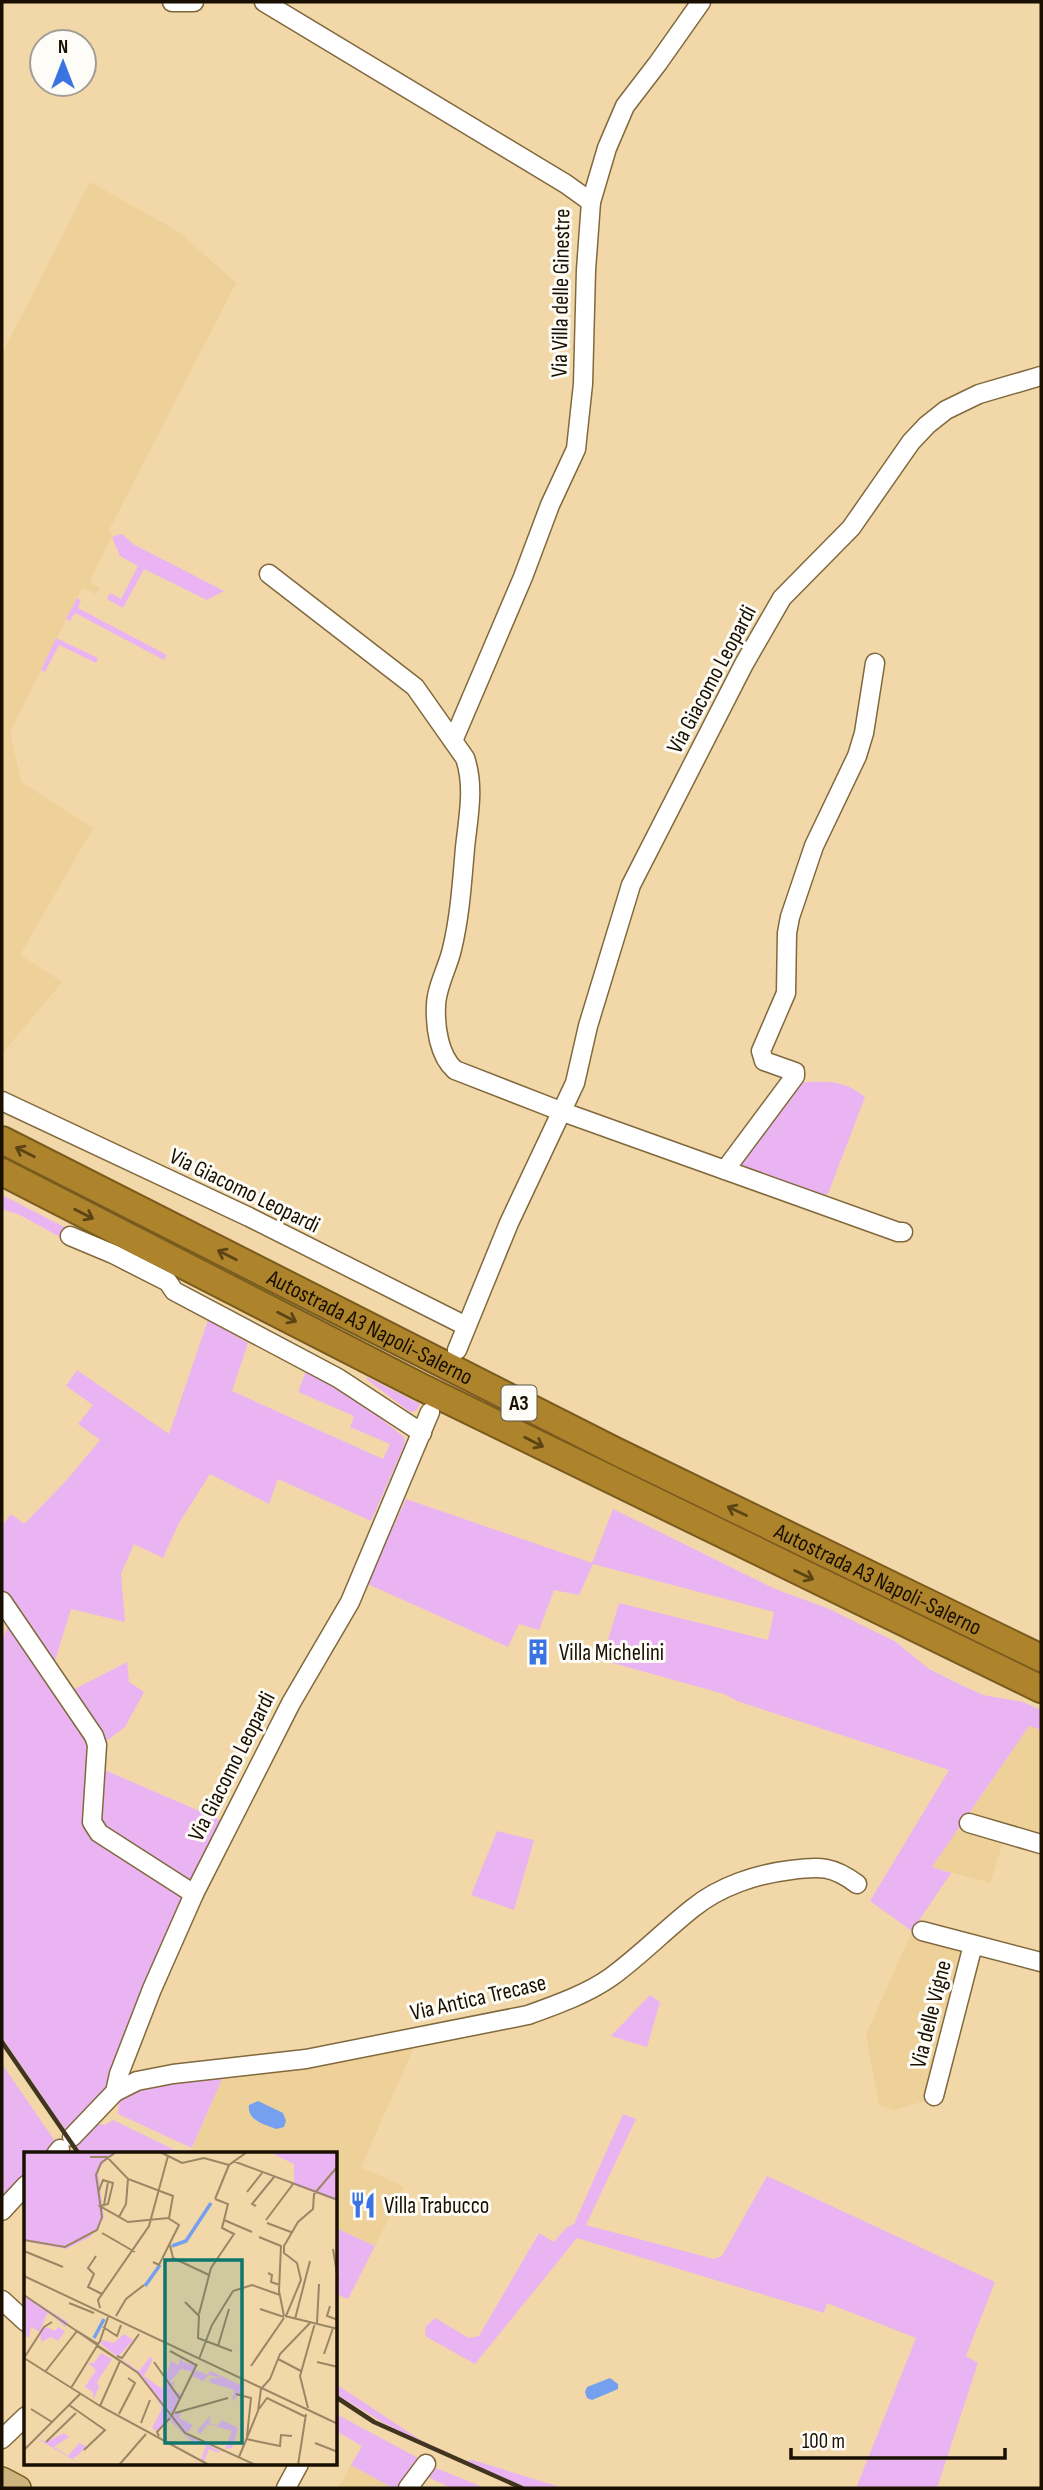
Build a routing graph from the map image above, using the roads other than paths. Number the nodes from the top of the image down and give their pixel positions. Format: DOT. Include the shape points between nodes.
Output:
graph roads {
  1 [pos="172,2"];
  2 [pos="194,2"];
  3 [pos="264,2"];
  4 [pos="701,2"];
  5 [pos="591,202"];
  6 [pos="1041,376"];
  7 [pos="270,574"];
  8 [pos="875,663"];
  9 [pos="453,741"];
  10 [pos="2,1101"];
  11 [pos="563,1112"];
  12 [pos="2,1140"];
  13 [pos="725,1170"];
  14 [pos="2,1172"];
  15 [pos="903,1232"];
  16 [pos="70,1237"];
  17 [pos="466,1326"];
  18 [pos="457,1350"];
  19 [pos="430,1412"];
  20 [pos="422,1433"];
  21 [pos="2,1601"];
  22 [pos="1041,1658"];
  23 [pos="1041,1689"];
  24 [pos="969,1823"];
  25 [pos="1041,1844"];
  26 [pos="857,1884"];
  27 [pos="194,1894"];
  28 [pos="922,1931"];
  29 [pos="973,1945"];
  30 [pos="1041,1962"];
  31 [pos="115,2092"];
  32 [pos="934,2096"];
  33 [pos="62,2147"];
  34 [pos="24,2187"];
  35 [pos="2,2211"];
  36 [pos="2,2300"];
  37 [pos="24,2320"];
  38 [pos="24,2418"];
  39 [pos="2,2439"];
  40 [pos="426,2464"];
  41 [pos="298,2466"];
  42 [pos="2,2479"];
  43 [pos="19,2488"];
  44 [pos="286,2488"];
  45 [pos="408,2488"];
  1 -- 2 [label="street"];
  3 -- 5 [label="street, Via Villa delle Ginestre"];
  4 -- 5 [label="street" via="625,106"];
  5 -- 9 [label="street, Via Villa delle Ginestre" via="576,449"];
  6 -- 11 [label="street, Via Giacomo Leopardi" via="979,394 927,425 851,528 782,598 631,885"];
  7 -- 9 [label="street" via="415,687"];
  8 -- 13 [label="street" via="858,756 814,846 790,917 786,993 761,1051 764,1061 795,1072 795,1076"];
  9 -- 11 [label="street" via="465,758 471,788 456,930 435,1004 442,1054 455,1070"];
  10 -- 17 [label="street, Via Giacomo Leopardi"];
  11 -- 13 [label="street"];
  11 -- 17 [label="street, Via Giacomo Leopardi" via="521,1196"];
  22 -- 12 [label="highway, Autostrada A3 Napoli-Salerno / A3, one-way" via="615,1451"];
  13 -- 15 [label="street"];
  14 -- 23 [label="highway, Autostrada A3 Napoli-Salerno / A3, one-way" via="421,1387"];
  16 -- 20 [label="street" via="168,1282 174,1291 347,1383"];
  17 -- 18 [label="street, Via Giacomo Leopardi"];
  19 -- 20 [label="street, Via Giacomo Leopardi"];
  20 -- 27 [label="street, Via Giacomo Leopardi" via="349,1602 291,1703"];
  21 -- 27 [label="street" via="94,1736 92,1822 99,1833"];
  24 -- 25 [label="street"];
  26 -- 31 [label="street, Via Antica Trecase" via="844,1874 818,1866 773,1872 736,1884 695,1906 609,1979 528,2015 306,2059 173,2074 137,2081"];
  27 -- 31 [label="street, Via Giacomo Leopardi" via="152,1989"];
  28 -- 29 [label="street, Via delle Vigne"];
  29 -- 30 [label="street, Via delle Vigne"];
  29 -- 32 [label="street, Via delle Vigne"];
  31 -- 33 [label="street, Via Giacomo Leopardi"];
  34 -- 35 [label="street"];
  36 -- 37 [label="street"];
  38 -- 39 [label="street"];
  40 -- 45 [label="street"];
  41 -- 44 [label="street"];
  42 -- 43 [label="main road"];
}
